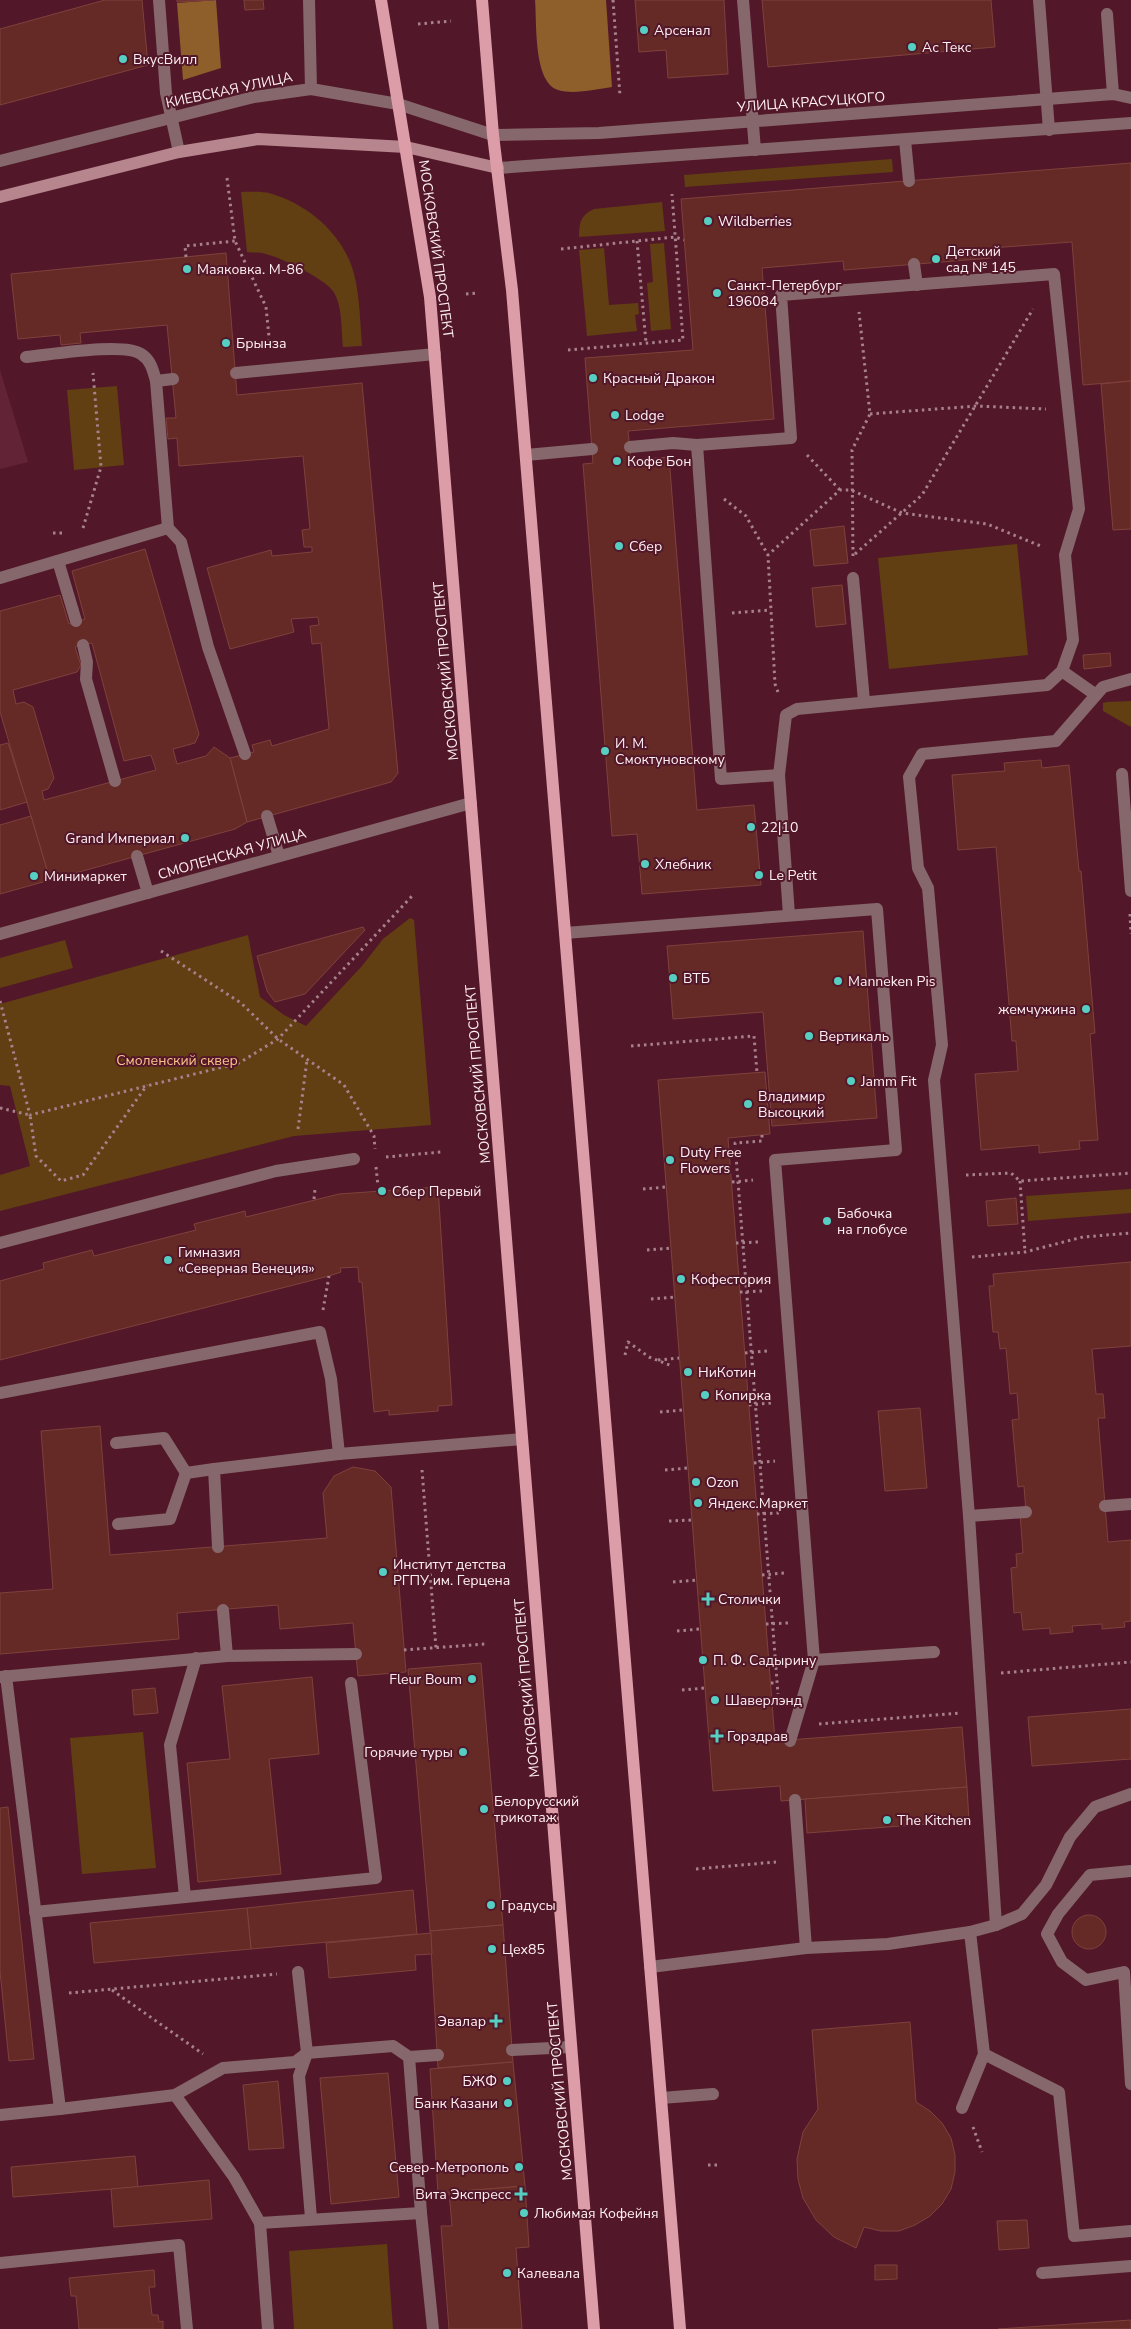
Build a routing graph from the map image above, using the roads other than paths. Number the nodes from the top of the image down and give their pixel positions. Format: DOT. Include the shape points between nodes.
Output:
graph roads {
  1 [pos="159,0"];
  2 [pos="309,0"];
  3 [pos="382,0"];
  4 [pos="482,0"];
  5 [pos="743,0"];
  6 [pos="1039,0"];
  7 [pos="1107,14"];
  8 [pos="311,89"];
  9 [pos="1113,94"];
  10 [pos="1047,98"];
  11 [pos="1131,98"];
  12 [pos="398,104"];
  13 [pos="170,118"];
  14 [pos="753,122"];
  15 [pos="1131,122"];
  16 [pos="1049,130"];
  17 [pos="493,135"];
  18 [pos="905,140"];
  19 [pos="406,147"];
  20 [pos="755,150"];
  21 [pos="179,152"];
  22 [pos="0,161"];
  23 [pos="498,168"];
  24 [pos="909,181"];
  25 [pos="0,197"];
  26 [pos="914,264"];
  27 [pos="917,284"];
  28 [pos="435,354"];
  29 [pos="26,358"];
  30 [pos="236,373"];
  31 [pos="173,379"];
  32 [pos="156,381"];
  33 [pos="697,445"];
  34 [pos="630,447"];
  35 [pos="592,449"];
  36 [pos="526,455"];
  37 [pos="168,528"];
  38 [pos="58,561"];
  39 [pos="0,578"];
  40 [pos="854,578"];
  41 [pos="76,621"];
  42 [pos="83,645"];
  43 [pos="1062,671"];
  44 [pos="1131,679"];
  45 [pos="1096,695"];
  46 [pos="864,701"];
  47 [pos="245,754"];
  48 [pos="1122,774"];
  49 [pos="779,775"];
  50 [pos="115,781"];
  51 [pos="471,803"];
  52 [pos="267,816"];
  53 [pos="137,856"];
  54 [pos="279,856"];
  55 [pos="1131,891"];
  56 [pos="148,893"];
  57 [pos="789,915"];
  58 [pos="565,933"];
  59 [pos="0,934"];
  60 [pos="354,1159"];
  61 [pos="0,1243"];
  62 [pos="0,1393"];
  63 [pos="522,1439"];
  64 [pos="116,1443"];
  65 [pos="339,1454"];
  66 [pos="214,1469"];
  67 [pos="186,1473"];
  68 [pos="1131,1504"];
  69 [pos="1105,1506"];
  70 [pos="1026,1512"];
  71 [pos="969,1516"];
  72 [pos="118,1524"];
  73 [pos="218,1547"];
  74 [pos="223,1610"];
  75 [pos="934,1652"];
  76 [pos="356,1654"];
  77 [pos="227,1656"];
  78 [pos="196,1658"];
  79 [pos="814,1660"];
  80 [pos="3,1676"];
  81 [pos="351,1683"];
  82 [pos="790,1741"];
  83 [pos="1131,1794"];
  84 [pos="795,1800"];
  85 [pos="1131,1871"];
  86 [pos="186,1898"];
  87 [pos="35,1912"];
  88 [pos="996,1926"];
  89 [pos="970,1932"];
  90 [pos="806,1948"];
  91 [pos="650,1967"];
  92 [pos="298,1972"];
  93 [pos="571,2047"];
  94 [pos="512,2050"];
  95 [pos="307,2054"];
  96 [pos="984,2054"];
  97 [pos="438,2055"];
  98 [pos="409,2057"];
  99 [pos="1131,2084"];
  100 [pos="713,2094"];
  101 [pos="175,2095"];
  102 [pos="661,2098"];
  103 [pos="962,2108"];
  104 [pos="60,2109"];
  105 [pos="0,2115"];
  106 [pos="420,2212"];
  107 [pos="311,2218"];
  108 [pos="260,2223"];
  109 [pos="1131,2231"];
  110 [pos="0,2262"];
  111 [pos="1131,2266"];
  112 [pos="1042,2273"];
  113 [pos="187,2329"];
  114 [pos="268,2329"];
  115 [pos="432,2329"];
  116 [pos="594,2329"];
  117 [pos="680,2329"];
  1 -- 13 [label="street"];
  2 -- 8 [label="street"];
  3 -- 12 [label="main road, МОСКОВСКИЙ ПРОСПЕКТ"];
  4 -- 17 [label="main road"];
  5 -- 14 [label="street"];
  6 -- 10 [label="street"];
  7 -- 9 [label="street"];
  8 -- 12 [label="street, КИЕВСКАЯ УЛИЦА"];
  8 -- 13 [label="street, КИЕВСКАЯ УЛИЦА" via="254,97"];
  9 -- 10 [label="street, УЛИЦА КРАСУЦКОГО"];
  9 -- 11 [label="street, УЛИЦА КРАСУЦКОГО"];
  10 -- 14 [label="street, УЛИЦА КРАСУЦКОГО"];
  10 -- 16 [label="street"];
  12 -- 17 [label="street, КИЕВСКАЯ УЛИЦА"];
  12 -- 19 [label="main road, МОСКОВСКИЙ ПРОСПЕКТ"];
  13 -- 21 [label="street"];
  13 -- 22 [label="street, КИЕВСКАЯ УЛИЦА"];
  14 -- 17 [label="street, УЛИЦА КРАСУЦКОГО" via="599,133"];
  14 -- 20 [label="street"];
  15 -- 16 [label="street"];
  16 -- 18 [label="street"];
  17 -- 23 [label="main road"];
  18 -- 20 [label="street"];
  18 -- 24 [label="street"];
  19 -- 21 [label="street" via="258,139"];
  19 -- 23 [label="street"];
  19 -- 28 [label="main road, МОСКОВСКИЙ ПРОСПЕКТ" via="430,298"];
  20 -- 23 [label="street"];
  21 -- 25 [label="street"];
  23 -- 36 [label="main road"];
  26 -- 27 [label="street"];
  27 -- 33 [label="street" via="781,296 792,438"];
  27 -- 43 [label="street" via="1054,274 1079,509 1065,555 1073,640"];
  28 -- 30 [label="street"];
  28 -- 51 [label="main road, МОСКОВСКИЙ ПРОСПЕКТ"];
  29 -- 32 [label="street" via="123,348 141,354 151,365"];
  31 -- 32 [label="street"];
  32 -- 37 [label="street"];
  33 -- 34 [label="street" via="673,443"];
  33 -- 49 [label="street" via="721,779"];
  35 -- 36 [label="street"];
  36 -- 58 [label="main road"];
  37 -- 38 [label="street"];
  37 -- 47 [label="street" via="181,542 208,647"];
  38 -- 39 [label="street"];
  38 -- 41 [label="street"];
  40 -- 46 [label="street"];
  42 -- 50 [label="street" via="86,679"];
  43 -- 45 [label="street"];
  43 -- 46 [label="street" via="1047,686"];
  44 -- 45 [label="street" via="1103,687"];
  45 -- 71 [label="street" via="1056,741 922,754 909,777 918,868 928,888 942,1044 934,1080"];
  46 -- 49 [label="street" via="797,709 786,715"];
  48 -- 55 [label="street"];
  49 -- 57 [label="street"];
  51 -- 54 [label="street, СМОЛЕНСКАЯ УЛИЦА"];
  51 -- 63 [label="main road, МОСКОВСКИЙ ПРОСПЕКТ"];
  52 -- 54 [label="street"];
  53 -- 56 [label="street"];
  54 -- 56 [label="street, СМОЛЕНСКАЯ УЛИЦА"];
  56 -- 59 [label="street, СМОЛЕНСКАЯ УЛИЦА"];
  57 -- 58 [label="street"];
  57 -- 79 [label="street" via="877,909 896,1150 775,1160"];
  58 -- 91 [label="main road"];
  60 -- 61 [label="street" via="276,1171"];
  62 -- 65 [label="street" via="320,1332 331,1379"];
  63 -- 65 [label="street"];
  63 -- 93 [label="main road, МОСКОВСКИЙ ПРОСПЕКТ"];
  64 -- 67 [label="street" via="164,1438"];
  65 -- 66 [label="street"];
  66 -- 67 [label="street"];
  66 -- 73 [label="street"];
  67 -- 72 [label="street" via="170,1519"];
  68 -- 69 [label="street"];
  70 -- 71 [label="street"];
  71 -- 88 [label="street"];
  74 -- 77 [label="street"];
  75 -- 79 [label="street"];
  76 -- 77 [label="street"];
  77 -- 78 [label="street"];
  78 -- 80 [label="street"];
  78 -- 86 [label="street" via="170,1745"];
  79 -- 82 [label="street"];
  80 -- 87 [label="street"];
  81 -- 86 [label="street" via="376,1878"];
  83 -- 88 [label="street" via="1095,1807 1070,1837 1046,1885 1022,1914"];
  84 -- 90 [label="street"];
  85 -- 99 [label="street" via="1090,1875 1058,1914 1048,1934 1062,1962 1086,1980 1124,1972"];
  86 -- 87 [label="street"];
  87 -- 104 [label="street"];
  88 -- 89 [label="street"];
  89 -- 90 [label="street" via="888,1944"];
  89 -- 96 [label="street"];
  90 -- 91 [label="street"];
  91 -- 102 [label="main road"];
  92 -- 95 [label="street"];
  93 -- 94 [label="street"];
  93 -- 116 [label="main road, МОСКОВСКИЙ ПРОСПЕКТ"];
  95 -- 98 [label="street" via="393,2046"];
  95 -- 101 [label="street" via="295,2062 223,2068"];
  95 -- 107 [label="street" via="299,2076"];
  96 -- 103 [label="street"];
  96 -- 109 [label="street" via="1059,2092 1074,2236"];
  97 -- 98 [label="street"];
  98 -- 106 [label="street"];
  100 -- 102 [label="street"];
  101 -- 104 [label="street"];
  101 -- 108 [label="street" via="234,2177"];
  102 -- 117 [label="main road"];
  104 -- 105 [label="street"];
  106 -- 107 [label="street"];
  106 -- 115 [label="street"];
  107 -- 108 [label="street"];
  108 -- 114 [label="street"];
  110 -- 113 [label="street" via="179,2245"];
  111 -- 112 [label="street"];
}
